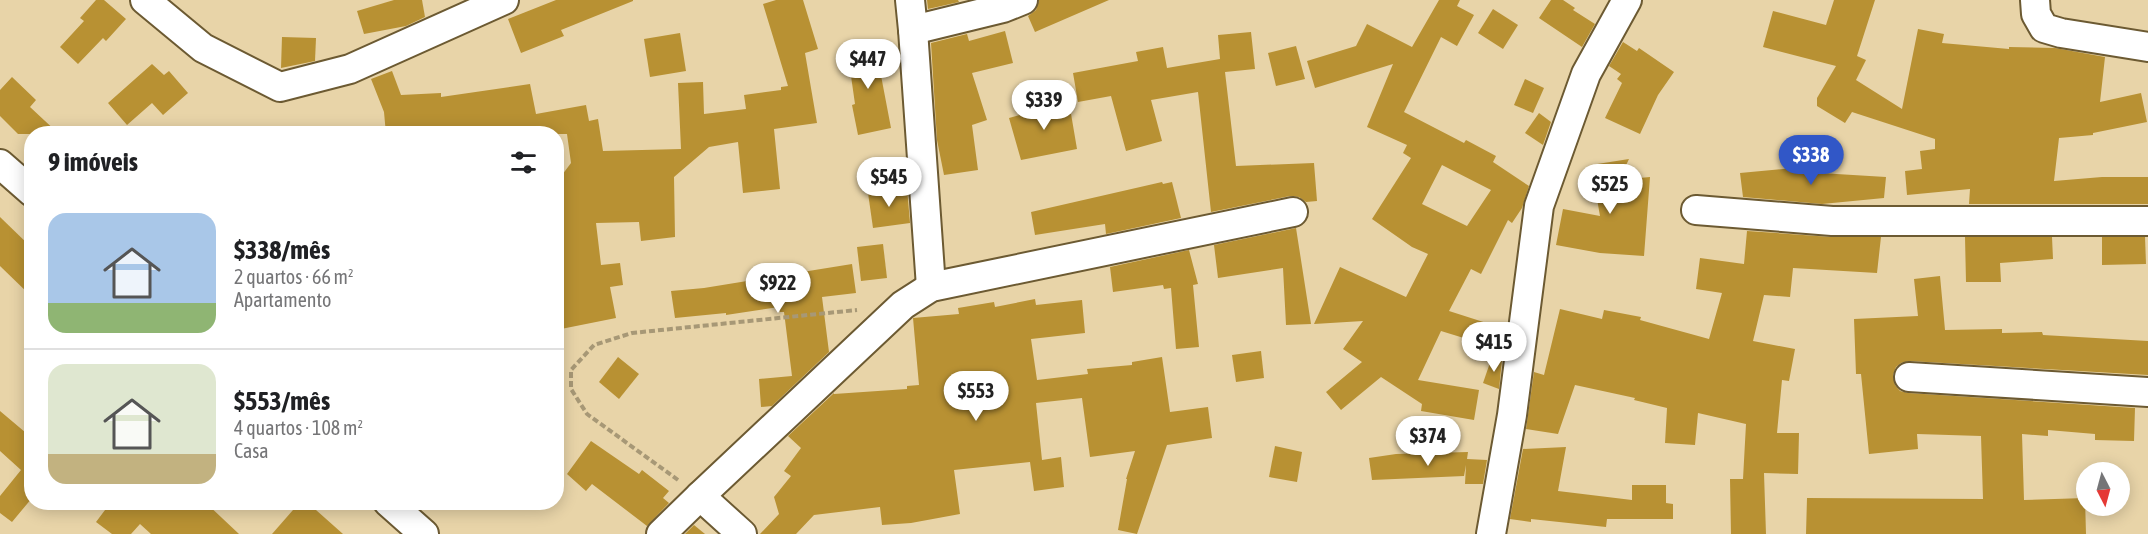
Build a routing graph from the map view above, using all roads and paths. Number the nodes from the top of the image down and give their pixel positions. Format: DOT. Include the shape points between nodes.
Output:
graph roads {
  1 [pos="145,0"];
  2 [pos="504,0"];
  3 [pos="910,0"];
  4 [pos="1023,0"];
  5 [pos="1628,0"];
  6 [pos="2034,0"];
  7 [pos="914,30"];
  8 [pos="2148,47"];
  9 [pos="0,164"];
  10 [pos="24,185"];
  11 [pos="1696,210"];
  12 [pos="1293,212"];
  13 [pos="2148,221"];
  14 [pos="931,287"];
  15 [pos="903,305"];
  16 [pos="1909,377"];
  17 [pos="2148,392"];
  18 [pos="700,496"];
  19 [pos="397,510"];
  20 [pos="424,534"];
  21 [pos="662,534"];
  22 [pos="742,534"];
  23 [pos="1491,534"];
  1 -- 2 [label="street" via="203,48 280,87 350,69"];
  3 -- 7 [label="street"];
  4 -- 7 [label="street"];
  5 -- 23 [label="street" via="1586,74 1539,206 1512,415"];
  6 -- 8 [label="street" via="2044,28"];
  7 -- 14 [label="street"];
  9 -- 10 [label="street"];
  11 -- 13 [label="street" via="1832,221"];
  12 -- 14 [label="street"];
  14 -- 15 [label="street"];
  15 -- 18 [label="street"];
  15 -- 18 [label="path" via="632,333 594,345 572,370 571,390 587,414"];
  16 -- 17 [label="street"];
  18 -- 21 [label="street"];
  18 -- 22 [label="street"];
  19 -- 20 [label="street"];
}
